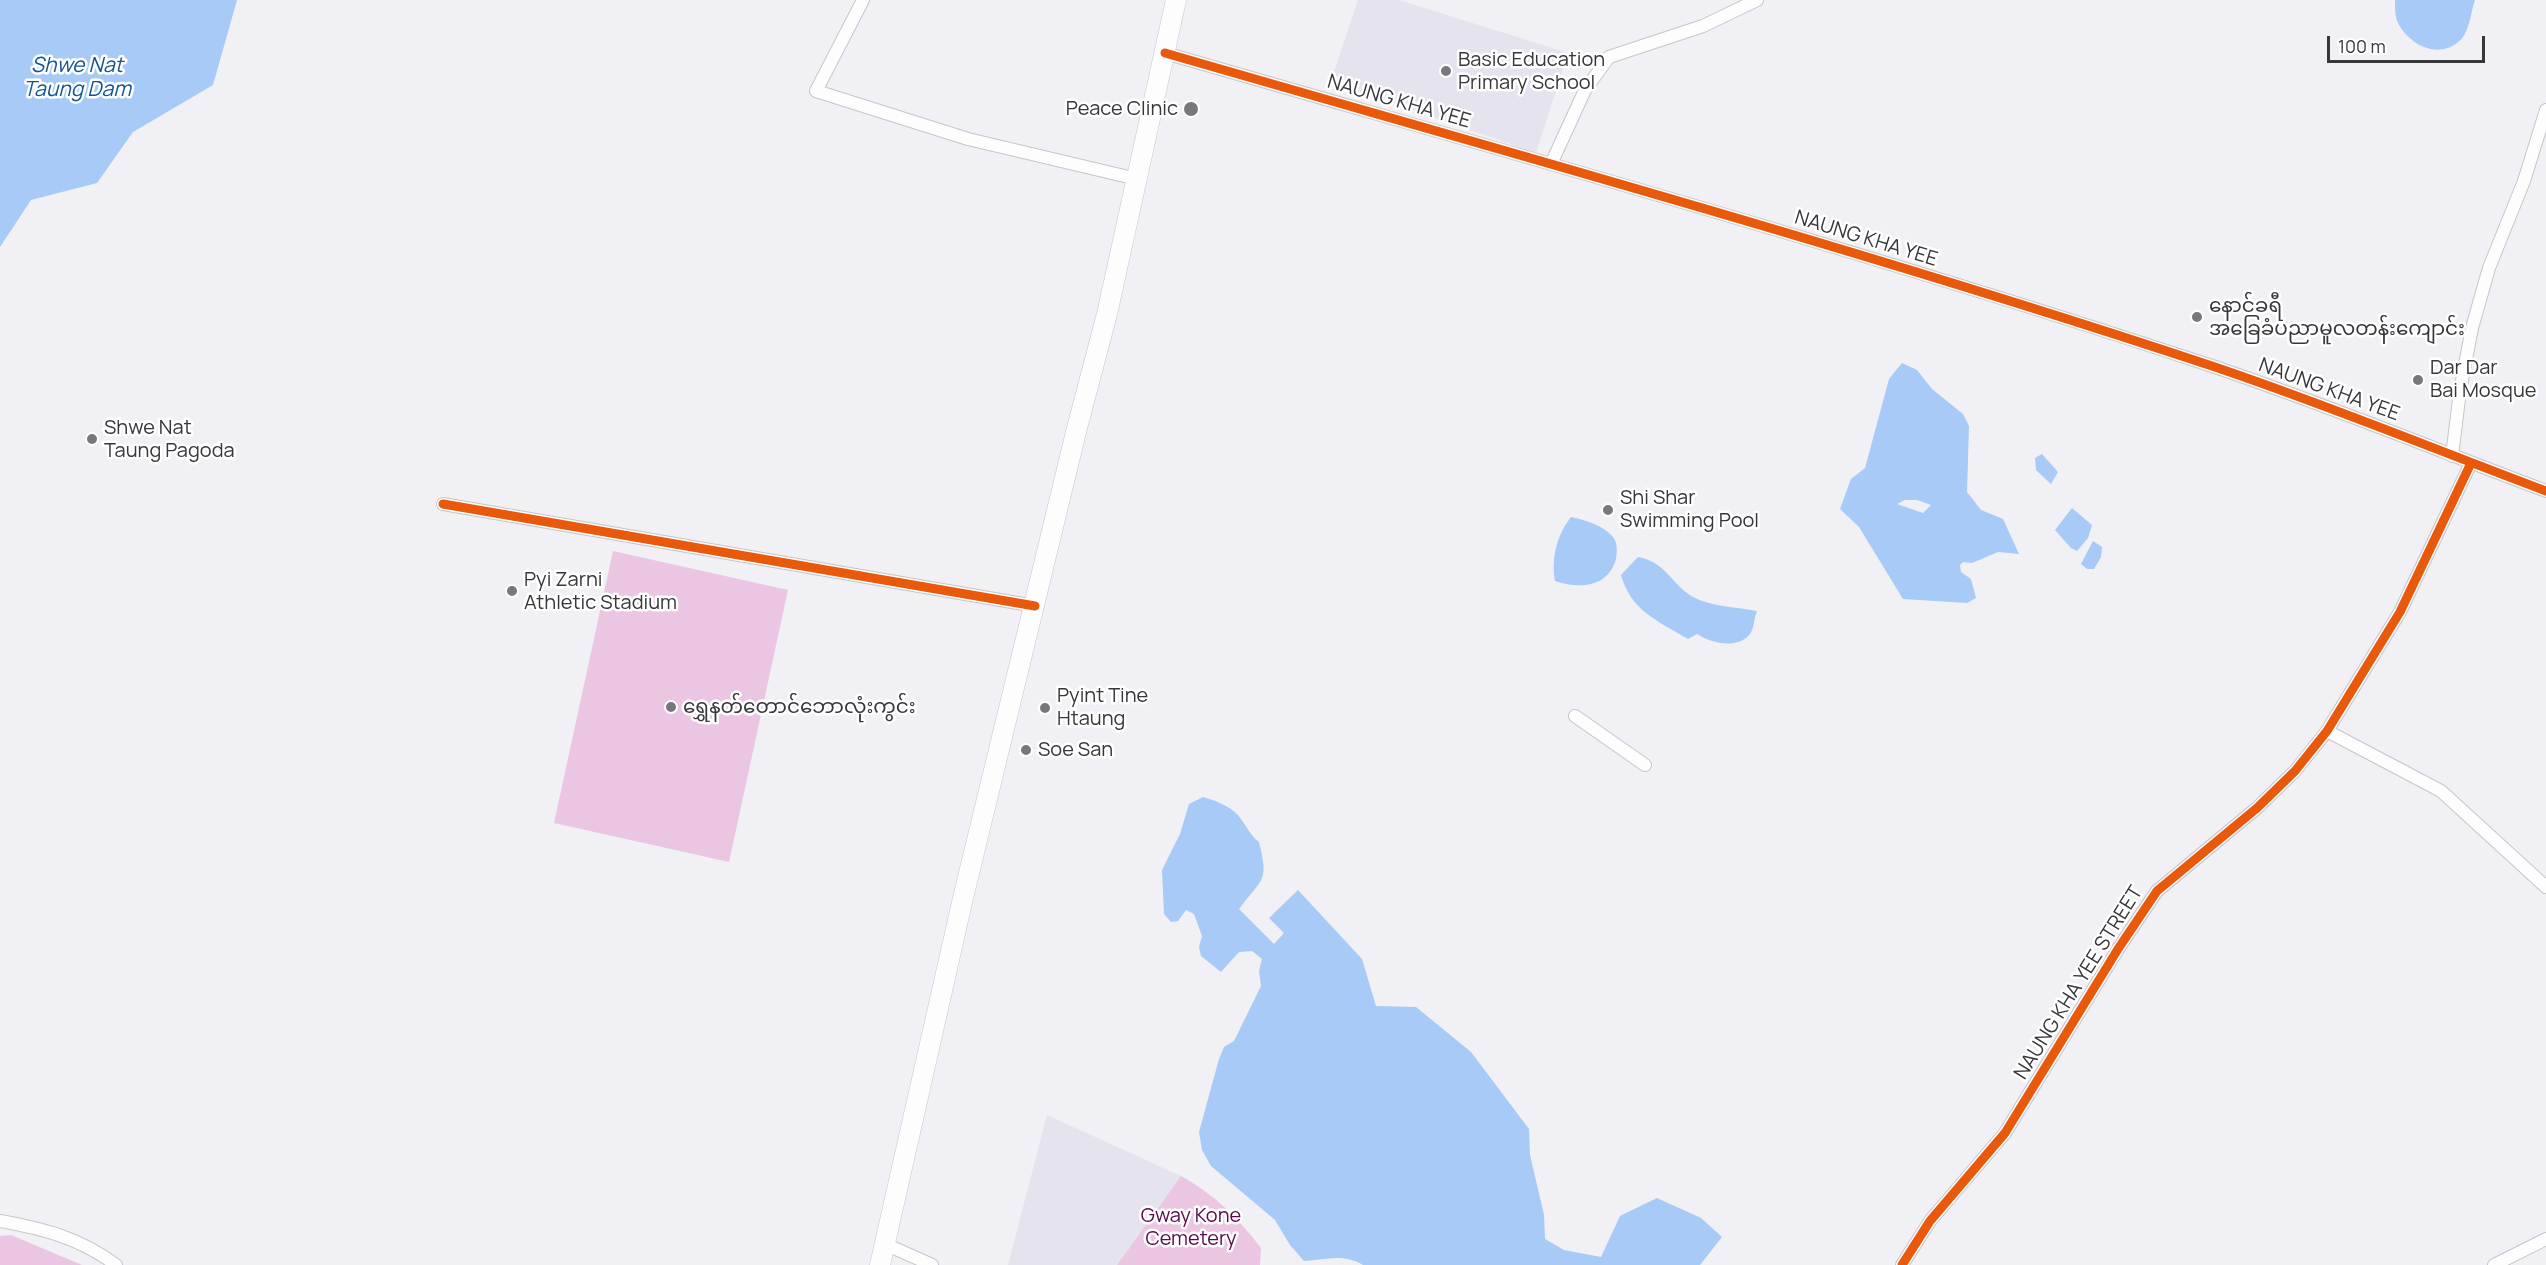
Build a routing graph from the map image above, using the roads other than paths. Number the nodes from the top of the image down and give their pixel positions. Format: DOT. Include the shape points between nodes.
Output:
graph roads {
  1 [pos="863,0"];
  2 [pos="1176,0"];
  3 [pos="1757,0"];
  4 [pos="1165,53"];
  5 [pos="2546,110"];
  6 [pos="1551,164"];
  7 [pos="1137,179"];
  8 [pos="2452,456"];
  9 [pos="2471,463"];
  10 [pos="2546,491"];
  11 [pos="443,504"];
  12 [pos="1035,606"];
  13 [pos="1575,716"];
  14 [pos="2327,732"];
  15 [pos="1646,765"];
  16 [pos="2546,886"];
  17 [pos="0,1221"];
  18 [pos="2546,1239"];
  19 [pos="885,1244"];
  20 [pos="116,1265"];
  21 [pos="880,1265"];
  22 [pos="932,1265"];
  23 [pos="1902,1265"];
  24 [pos="2494,1265"];
  1 -- 7 [label="street" via="816,91 968,139"];
  2 -- 4 [label="highway"];
  3 -- 6 [label="street" via="1703,26 1609,57 1585,90"];
  4 -- 6 [label="street, NAUNG KHA YEE"];
  4 -- 7 [label="highway"];
  5 -- 8 [label="street" via="2524,182 2489,268 2472,328"];
  6 -- 8 [label="street, NAUNG KHA YEE" via="2200,362 2333,408"];
  7 -- 12 [label="highway"];
  8 -- 9 [label="street, NAUNG KHA YEE"];
  9 -- 10 [label="street, NAUNG KHA YEE"];
  9 -- 14 [label="street, NAUNG KHA YEE STREET" via="2400,612"];
  11 -- 12 [label="street"];
  12 -- 19 [label="highway" via="963,898"];
  13 -- 15 [label="street"];
  14 -- 16 [label="street" via="2441,791"];
  14 -- 23 [label="street, NAUNG KHA YEE STREET" via="2257,808 2157,891 2005,1134 1930,1221"];
  17 -- 20 [label="street" via="39,1228 92,1247"];
  18 -- 24 [label="street"];
  19 -- 21 [label="highway"];
  19 -- 22 [label="street"];
}
